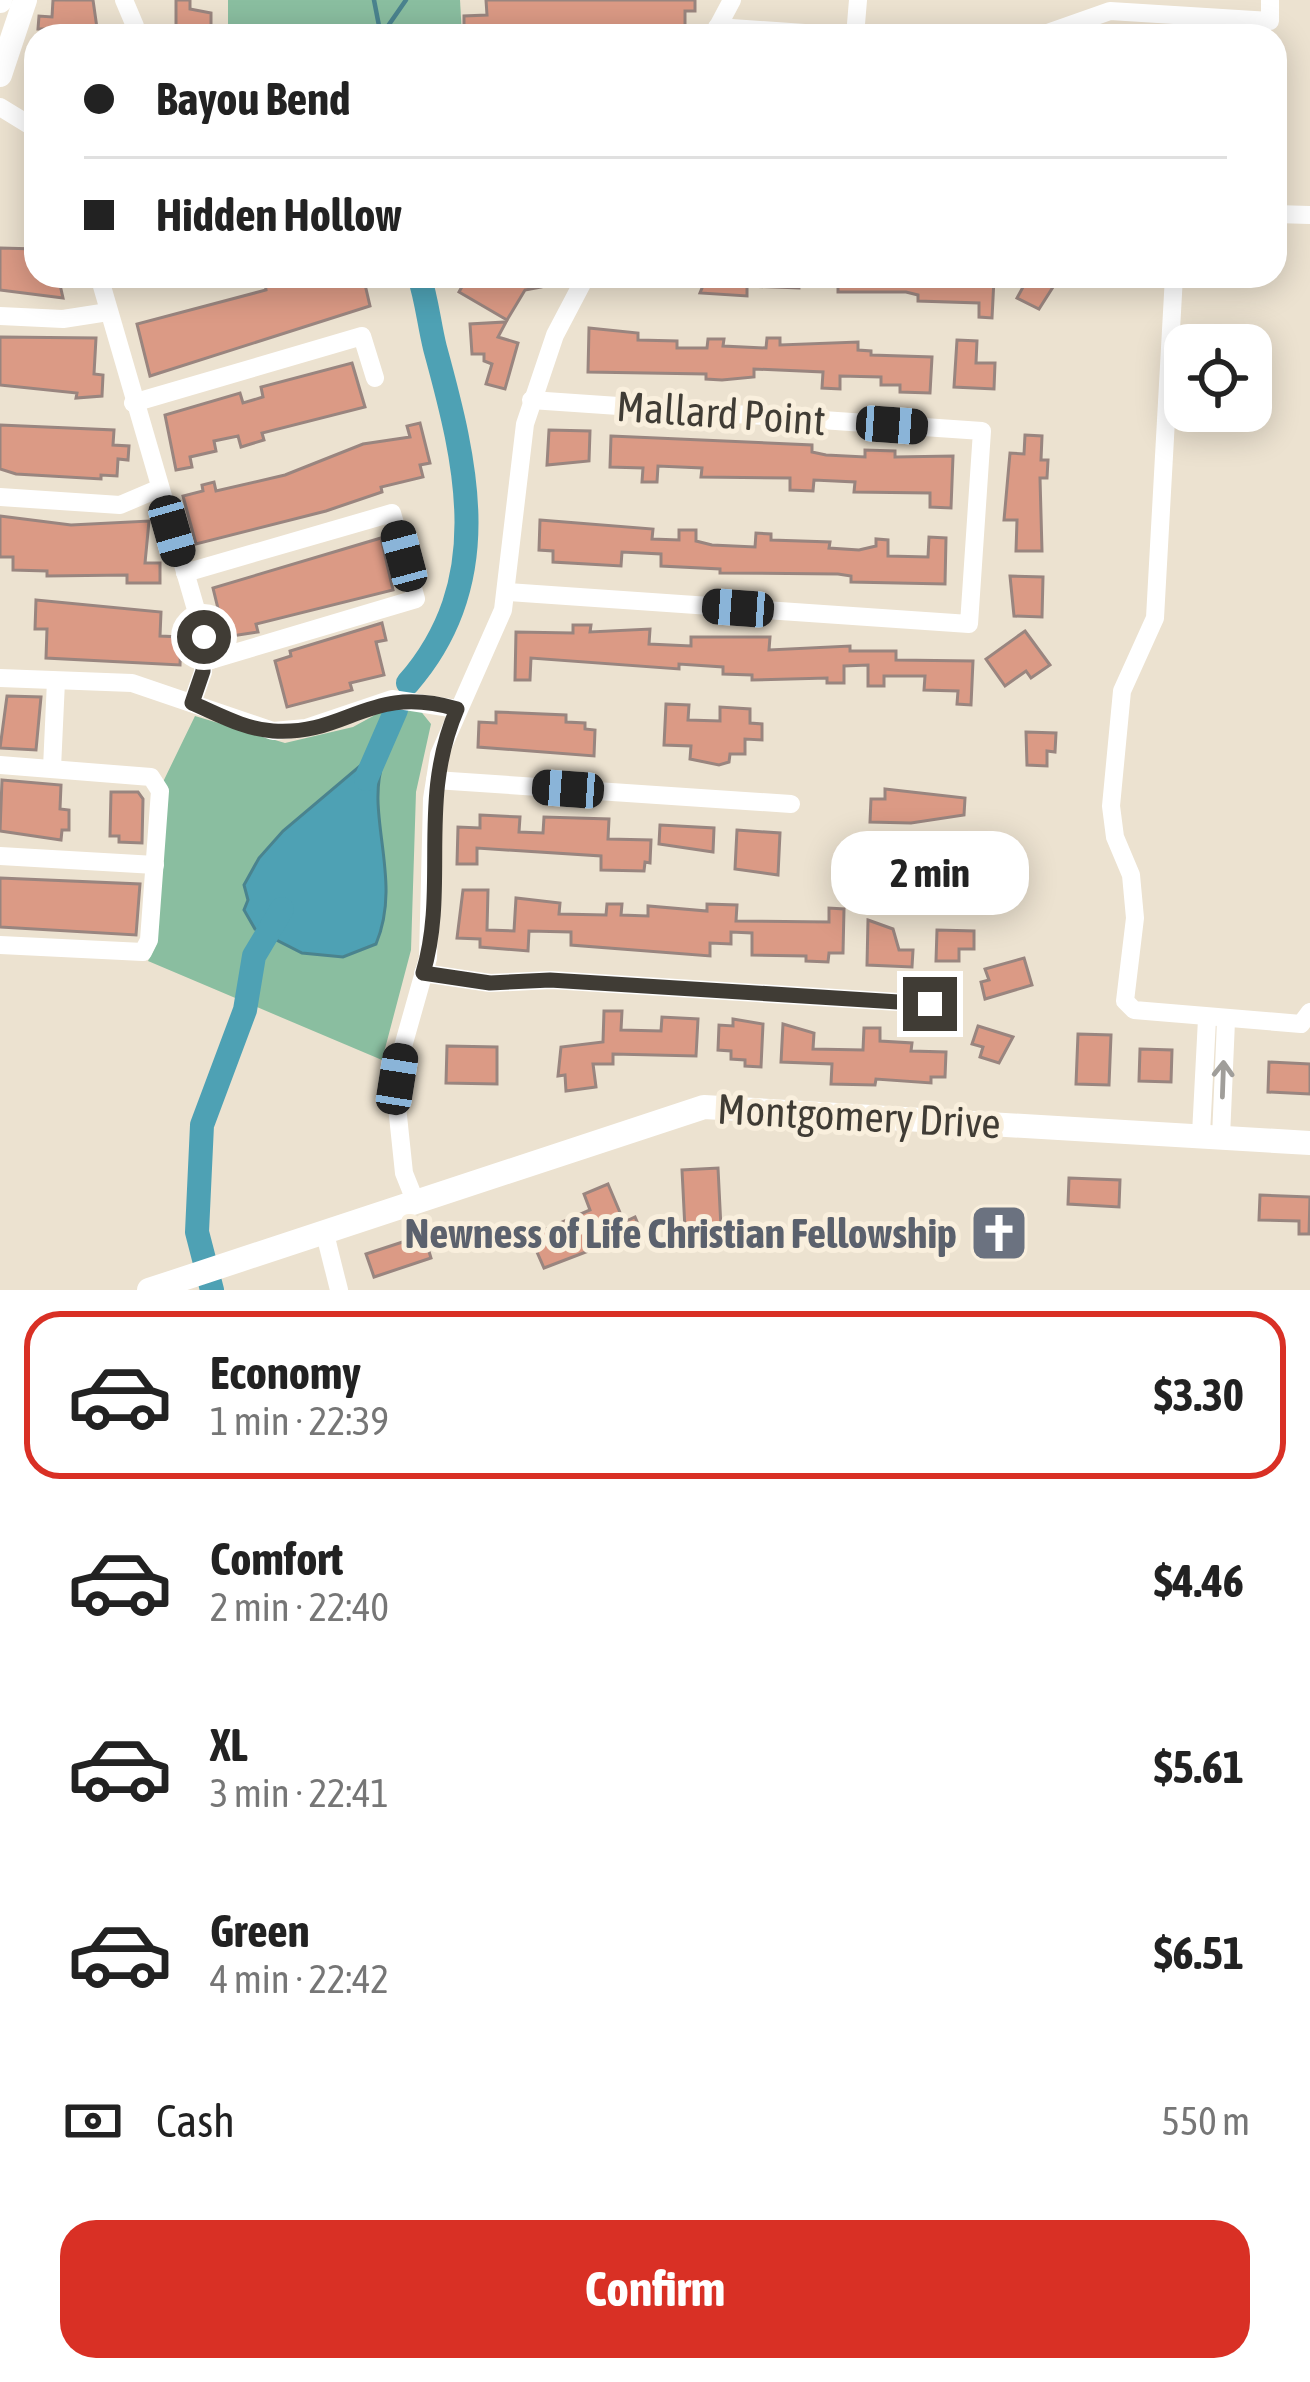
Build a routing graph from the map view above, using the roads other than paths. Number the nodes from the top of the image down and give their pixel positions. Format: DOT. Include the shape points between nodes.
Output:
graph roads {
  1 [pos="25,0"];
  2 [pos="1270,0"];
  3 [pos="1073,24"];
  4 [pos="0,75"];
  5 [pos="101,288"];
  6 [pos="580,288"];
  7 [pos="1173,288"];
  8 [pos="108,312"];
  9 [pos="0,316"];
  10 [pos="375,378"];
  11 [pos="531,400"];
  12 [pos="133,403"];
  13 [pos="160,488"];
  14 [pos="0,497"];
  15 [pos="185,573"];
  16 [pos="507,592"];
  17 [pos="204,662"];
  18 [pos="0,678"];
  19 [pos="56,681"];
  20 [pos="192,703"];
  21 [pos="457,709"];
  22 [pos="0,765"];
  23 [pos="52,768"];
  24 [pos="435,780"];
  25 [pos="790,804"];
  26 [pos="0,856"];
  27 [pos="155,865"];
  28 [pos="0,946"];
  29 [pos="423,973"];
  30 [pos="930,1004"];
  31 [pos="1310,1012"];
  32 [pos="1216,1020"];
  33 [pos="1211,1136"];
  34 [pos="1310,1143"];
  35 [pos="414,1198"];
  36 [pos="324,1230"];
  37 [pos="149,1290"];
  38 [pos="339,1290"];
  1 -- 4 [label="main road"];
  2 -- 3 [label="street" via="1270,21 1110,11"];
  5 -- 8 [label="street"];
  6 -- 11 [label="street"];
  7 -- 32 [label="street" via="1155,618 1122,691 1112,806 1135,918 1127,1006"];
  8 -- 9 [label="street" via="63,320"];
  8 -- 12 [label="street"];
  10 -- 12 [label="street" via="362,336"];
  11 -- 16 [label="street"];
  11 -- 16 [label="street, Mallard Point" via="982,431 969,624"];
  12 -- 13 [label="street"];
  13 -- 14 [label="street" via="120,505"];
  13 -- 15 [label="street"];
  15 -- 17 [label="street"];
  15 -- 17 [label="street" via="392,513 416,599"];
  16 -- 21 [label="street"];
  17 -- 20 [label="street"];
  18 -- 19 [label="street"];
  19 -- 20 [label="street" via="132,683"];
  19 -- 23 [label="street"];
  20 -- 21 [label="street" via="273,731 392,699"];
  21 -- 24 [label="street"];
  22 -- 23 [label="street"];
  23 -- 27 [label="street" via="119,771 158,783"];
  24 -- 25 [label="street"];
  24 -- 29 [label="street"];
  26 -- 27 [label="street"];
  27 -- 28 [label="street" via="142,952"];
  29 -- 30 [label="street"];
  29 -- 35 [label="street" via="396,1097"];
  31 -- 32 [label="street" via="1301,1024"];
  32 -- 33 [label="street"];
  33 -- 34 [label="main road, Montgomery Drive"];
  33 -- 35 [label="main road, Montgomery Drive" via="704,1107"];
  35 -- 36 [label="main road, Montgomery Drive"];
  36 -- 37 [label="main road, Montgomery Drive"];
  36 -- 38 [label="street"];
}
